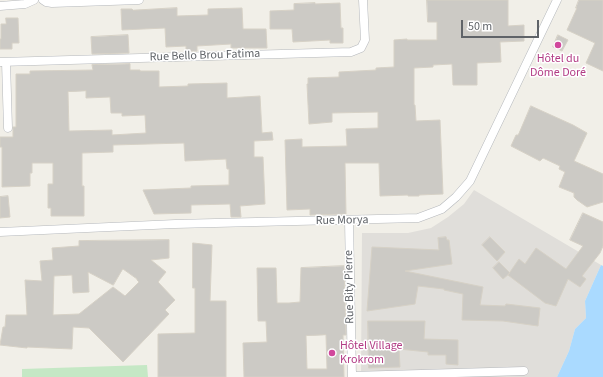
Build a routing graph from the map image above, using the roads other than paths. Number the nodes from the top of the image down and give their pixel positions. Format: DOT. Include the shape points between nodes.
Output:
graph roads {
  1 [pos="34,0"];
  2 [pos="43,0"];
  3 [pos="139,0"];
  4 [pos="363,0"];
  5 [pos="557,0"];
  6 [pos="0,6"];
  7 [pos="3,62"];
  8 [pos="8,128"];
  9 [pos="348,221"];
  10 [pos="0,232"];
  11 [pos="524,371"];
  12 [pos="352,376"];
  1 -- 6 [label="street" via="25,4"];
  2 -- 3 [label="street" via="52,3"];
  4 -- 7 [label="street, Rue Bello Brou Fatima" via="365,40 361,48 351,52"];
  5 -- 9 [label="street, Rue Morya" via="470,181 456,197 442,209 418,218"];
  7 -- 8 [label="street"];
  9 -- 10 [label="street, Rue Morya" via="175,224"];
  9 -- 12 [label="street, Rue Bity Pierre"];
  11 -- 12 [label="street"];
}
